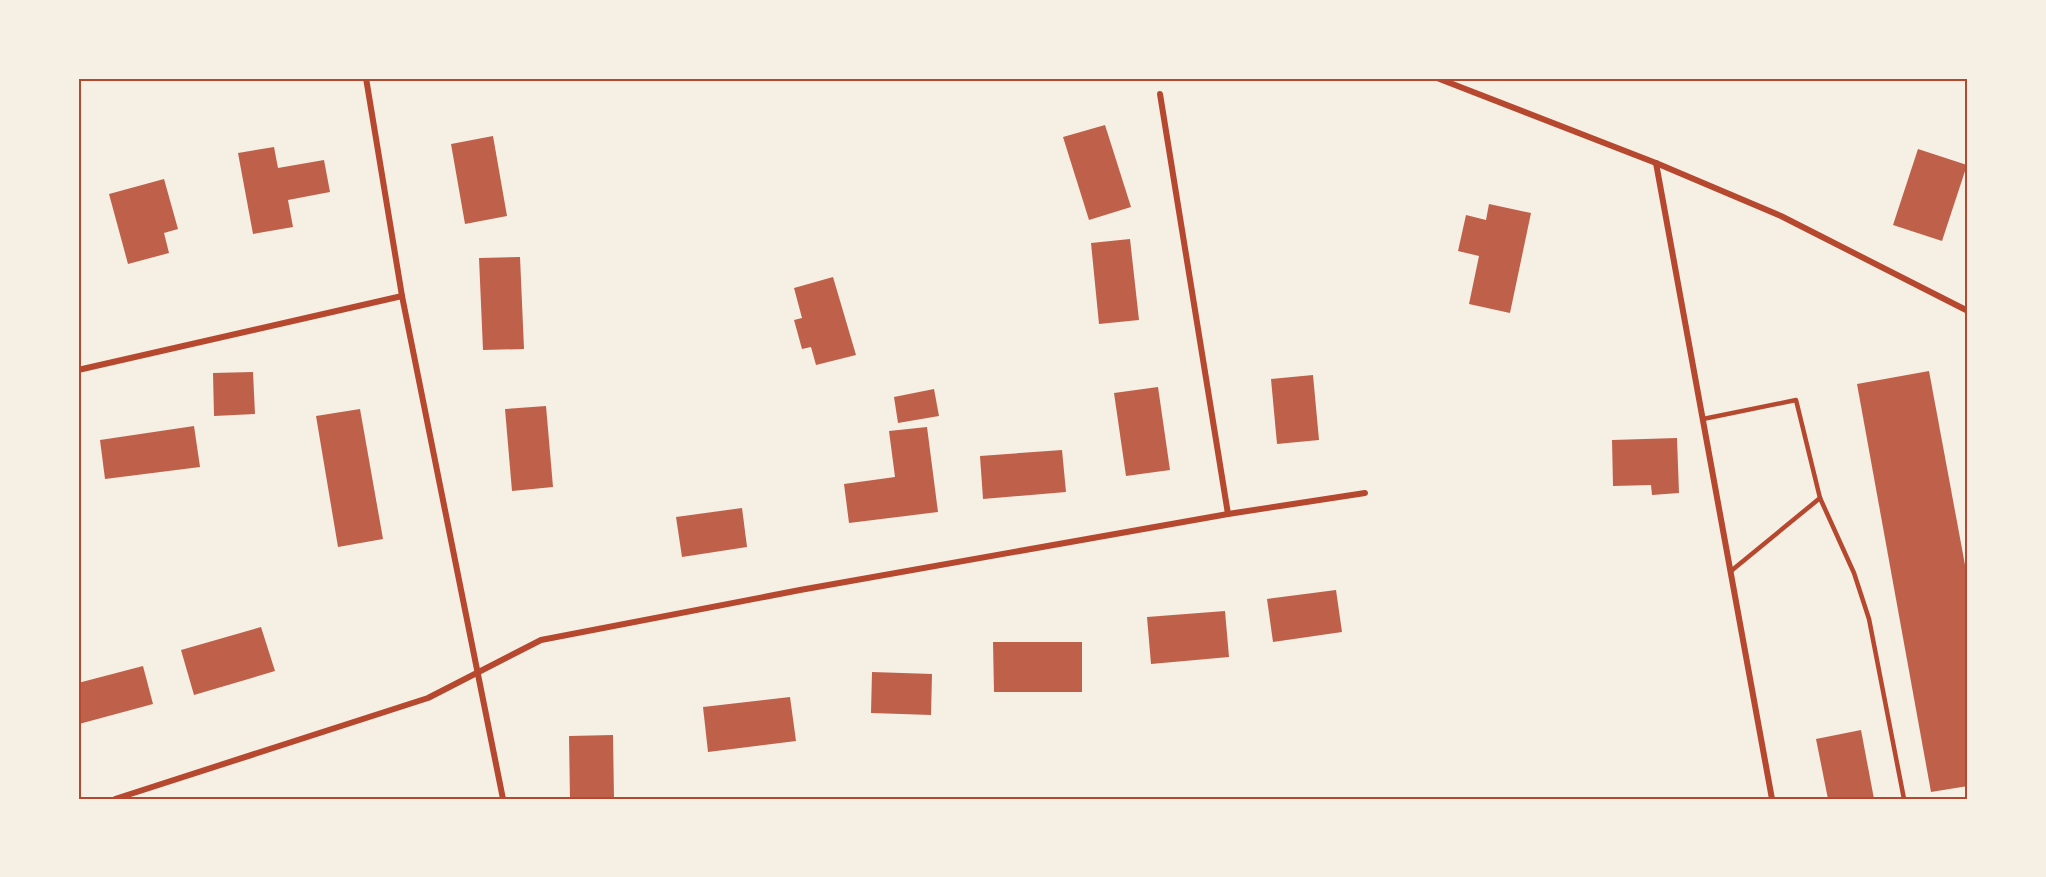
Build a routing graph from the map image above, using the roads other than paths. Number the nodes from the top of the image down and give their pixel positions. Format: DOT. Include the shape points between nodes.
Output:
graph roads {
  1 [pos="366,78"];
  2 [pos="1437,78"];
  3 [pos="1160,94"];
  4 [pos="1656,163"];
  5 [pos="402,296"];
  6 [pos="1968,311"];
  7 [pos="78,370"];
  8 [pos="1703,419"];
  9 [pos="1365,493"];
  10 [pos="1820,498"];
  11 [pos="1228,514"];
  12 [pos="1731,571"];
  13 [pos="477,673"];
  14 [pos="115,799"];
  15 [pos="503,799"];
  16 [pos="1772,799"];
  17 [pos="1904,799"];
  1 -- 5 [label="street"];
  2 -- 4 [label="street"];
  3 -- 11 [label="street"];
  4 -- 6 [label="street" via="1780,216"];
  4 -- 8 [label="street"];
  5 -- 7 [label="street"];
  5 -- 13 [label="street"];
  8 -- 10 [label="lane" via="1796,400"];
  8 -- 12 [label="street"];
  9 -- 11 [label="street"];
  10 -- 12 [label="lane"];
  10 -- 17 [label="lane" via="1854,573 1869,619"];
  11 -- 13 [label="street" via="541,640"];
  12 -- 16 [label="street"];
  13 -- 14 [label="street" via="428,698"];
  13 -- 15 [label="street"];
}
